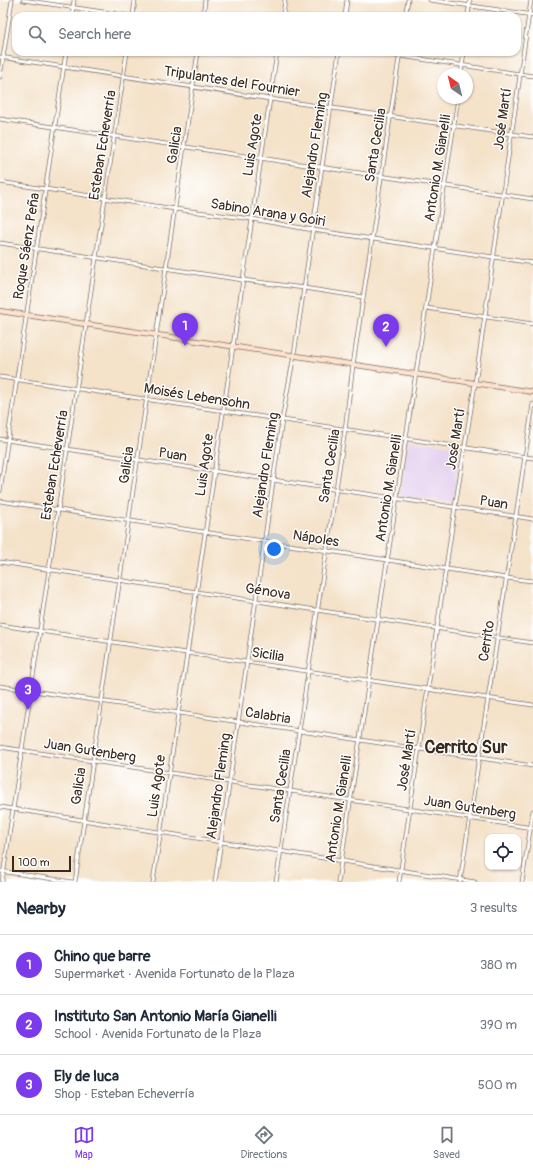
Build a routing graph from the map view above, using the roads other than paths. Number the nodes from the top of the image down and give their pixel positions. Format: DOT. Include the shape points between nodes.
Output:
graph roads {
  1 [pos="12,0"];
  2 [pos="23,0"];
  3 [pos="74,0"];
  4 [pos="135,0"];
  5 [pos="205,0"];
  6 [pos="285,0"];
  7 [pos="347,0"];
  8 [pos="408,0"];
  9 [pos="430,0"];
  10 [pos="470,0"];
  11 [pos="531,0"];
  12 [pos="469,6"];
  13 [pos="73,8"];
  14 [pos="72,12"];
  15 [pos="102,12"];
  16 [pos="134,12"];
  17 [pos="204,12"];
  18 [pos="284,12"];
  19 [pos="346,12"];
  20 [pos="406,12"];
  21 [pos="468,12"];
  22 [pos="509,12"];
  23 [pos="521,14"];
  24 [pos="529,15"];
  25 [pos="533,15"];
  26 [pos="65,56"];
  27 [pos="126,56"];
  28 [pos="198,56"];
  29 [pos="276,56"];
  30 [pos="338,56"];
  31 [pos="400,56"];
  32 [pos="410,56"];
  33 [pos="463,56"];
  34 [pos="2,57"];
  35 [pos="462,66"];
  36 [pos="64,67"];
  37 [pos="520,74"];
  38 [pos="124,76"];
  39 [pos="533,76"];
  40 [pos="0,77"];
  41 [pos="194,86"];
  42 [pos="270,99"];
  43 [pos="457,104"];
  44 [pos="331,108"];
  45 [pos="390,117"];
  46 [pos="0,119"];
  47 [pos="454,126"];
  48 [pos="55,128"];
  49 [pos="511,133"];
  50 [pos="533,136"];
  51 [pos="115,137"];
  52 [pos="184,147"];
  53 [pos="261,159"];
  54 [pos="322,168"];
  55 [pos="381,177"];
  56 [pos="0,182"];
  57 [pos="445,186"];
  58 [pos="46,189"];
  59 [pos="502,195"];
  60 [pos="105,198"];
  61 [pos="533,199"];
  62 [pos="175,209"];
  63 [pos="252,219"];
  64 [pos="313,230"];
  65 [pos="372,239"];
  66 [pos="0,243"];
  67 [pos="436,248"];
  68 [pos="37,249"];
  69 [pos="96,257"];
  70 [pos="494,257"];
  71 [pos="533,263"];
  72 [pos="166,268"];
  73 [pos="243,280"];
  74 [pos="304,288"];
  75 [pos="363,297"];
  76 [pos="426,308"];
  77 [pos="0,312"];
  78 [pos="26,316"];
  79 [pos="485,317"];
  80 [pos="533,324"];
  81 [pos="86,325"];
  82 [pos="156,335"];
  83 [pos="232,347"];
  84 [pos="294,355"];
  85 [pos="353,365"];
  86 [pos="416,374"];
  87 [pos="0,377"];
  88 [pos="17,380"];
  89 [pos="475,384"];
  90 [pos="76,389"];
  91 [pos="533,392"];
  92 [pos="147,400"];
  93 [pos="533,404"];
  94 [pos="223,411"];
  95 [pos="282,420"];
  96 [pos="346,430"];
  97 [pos="0,439"];
  98 [pos="406,439"];
  99 [pos="8,440"];
  100 [pos="465,448"];
  101 [pos="67,449"];
  102 [pos="525,457"];
  103 [pos="533,458"];
  104 [pos="138,460"];
  105 [pos="214,471"];
  106 [pos="274,480"];
  107 [pos="0,490"];
  108 [pos="336,490"];
  109 [pos="397,499"];
  110 [pos="0,501"];
  111 [pos="455,507"];
  112 [pos="58,510"];
  113 [pos="516,517"];
  114 [pos="533,519"];
  115 [pos="129,521"];
  116 [pos="205,532"];
  117 [pos="265,541"];
  118 [pos="327,551"];
  119 [pos="388,560"];
  120 [pos="0,562"];
  121 [pos="49,569"];
  122 [pos="446,569"];
  123 [pos="506,578"];
  124 [pos="120,580"];
  125 [pos="533,581"];
  126 [pos="196,591"];
  127 [pos="256,601"];
  128 [pos="318,610"];
  129 [pos="379,619"];
  130 [pos="0,625"];
  131 [pos="437,628"];
  132 [pos="40,630"];
  133 [pos="497,637"];
  134 [pos="111,641"];
  135 [pos="533,643"];
  136 [pos="187,652"];
  137 [pos="247,662"];
  138 [pos="309,671"];
  139 [pos="369,680"];
  140 [pos="0,686"];
  141 [pos="428,689"];
  142 [pos="31,690"];
  143 [pos="488,698"];
  144 [pos="102,701"];
  145 [pos="533,705"];
  146 [pos="178,712"];
  147 [pos="238,722"];
  148 [pos="300,731"];
  149 [pos="360,740"];
  150 [pos="0,747"];
  151 [pos="419,749"];
  152 [pos="22,750"];
  153 [pos="479,758"];
  154 [pos="93,761"];
  155 [pos="533,766"];
  156 [pos="169,773"];
  157 [pos="229,782"];
  158 [pos="290,791"];
  159 [pos="350,800"];
  160 [pos="0,807"];
  161 [pos="13,809"];
  162 [pos="410,809"];
  163 [pos="533,811"];
  164 [pos="470,818"];
  165 [pos="84,820"];
  166 [pos="532,828"];
  167 [pos="160,832"];
  168 [pos="221,842"];
  169 [pos="281,851"];
  170 [pos="341,861"];
  171 [pos="401,870"];
  172 [pos="2,871"];
  173 [pos="460,881"];
  174 [pos="2,882"];
  175 [pos="74,882"];
  176 [pos="153,882"];
  177 [pos="215,882"];
  178 [pos="276,882"];
  179 [pos="338,882"];
  180 [pos="399,882"];
  181 [pos="474,882"];
  182 [pos="522,882"];
  1 -- 34 [label="street"];
  2 -- 13 [label="street"];
  3 -- 13 [label="street"];
  4 -- 16 [label="street"];
  5 -- 17 [label="street"];
  6 -- 18 [label="street"];
  7 -- 19 [label="street"];
  8 -- 20 [label="street"];
  9 -- 12 [label="street"];
  10 -- 12 [label="street"];
  11 -- 24 [label="street, José Martí"];
  12 -- 21 [label="street"];
  12 -- 22 [label="street"];
  13 -- 14 [label="street"];
  13 -- 15 [label="street"];
  23 -- 24 [label="street"];
  24 -- 25 [label="street"];
  24 -- 37 [label="street, José Martí"];
  26 -- 36 [label="street, Roque Sáenz Peña"];
  27 -- 38 [label="street, Esteban Echeverría"];
  28 -- 41 [label="street, Galicia"];
  29 -- 42 [label="street, Luis Agote"];
  30 -- 44 [label="street, Alejandro Fleming"];
  31 -- 45 [label="street, Santa Cecilia"];
  32 -- 35 [label="street"];
  33 -- 35 [label="street"];
  34 -- 36 [label="street, Tripulantes del Fournier"];
  34 -- 40 [label="street"];
  35 -- 37 [label="street"];
  36 -- 38 [label="street, Tripulantes del Fournier"];
  36 -- 48 [label="street, Roque Sáenz Peña"];
  37 -- 39 [label="street"];
  37 -- 49 [label="street, José Martí"];
  38 -- 41 [label="street, Tripulantes del Fournier"];
  38 -- 51 [label="street, Esteban Echeverría"];
  41 -- 42 [label="street, Tripulantes del Fournier"];
  41 -- 52 [label="street, Galicia"];
  42 -- 44 [label="street, Tripulantes del Fournier"];
  42 -- 53 [label="street, Luis Agote"];
  43 -- 47 [label="street, Antonio M. Gianelli"];
  44 -- 45 [label="street, Tripulantes del Fournier"];
  44 -- 54 [label="street, Alejandro Fleming"];
  45 -- 47 [label="street, Tripulantes del Fournier"];
  45 -- 55 [label="street, Santa Cecilia"];
  46 -- 48 [label="street"];
  47 -- 49 [label="street, Tripulantes del Fournier"];
  47 -- 57 [label="street, Antonio M. Gianelli"];
  48 -- 51 [label="street"];
  48 -- 58 [label="street, Roque Sáenz Peña"];
  49 -- 50 [label="street, Tripulantes del Fournier"];
  49 -- 59 [label="street, José Martí"];
  51 -- 52 [label="street"];
  51 -- 60 [label="street, Esteban Echeverría"];
  52 -- 53 [label="street"];
  52 -- 62 [label="street, Galicia"];
  53 -- 54 [label="street"];
  53 -- 63 [label="street, Luis Agote"];
  54 -- 55 [label="street"];
  54 -- 64 [label="street, Alejandro Fleming"];
  55 -- 57 [label="street"];
  55 -- 65 [label="street, Santa Cecilia"];
  56 -- 58 [label="street, Sabino Arana y Goiri"];
  57 -- 59 [label="street"];
  57 -- 67 [label="street, Antonio M. Gianelli"];
  58 -- 60 [label="street, Sabino Arana y Goiri"];
  58 -- 68 [label="street, Roque Sáenz Peña"];
  59 -- 61 [label="street"];
  59 -- 70 [label="street, José Martí"];
  60 -- 62 [label="street, Sabino Arana y Goiri"];
  60 -- 69 [label="street, Esteban Echeverría"];
  62 -- 63 [label="street, Sabino Arana y Goiri"];
  62 -- 72 [label="street, Galicia"];
  63 -- 64 [label="street, Sabino Arana y Goiri"];
  63 -- 73 [label="street, Luis Agote"];
  64 -- 65 [label="street, Sabino Arana y Goiri"];
  64 -- 74 [label="street, Alejandro Fleming"];
  65 -- 67 [label="street, Sabino Arana y Goiri"];
  65 -- 75 [label="street, Santa Cecilia"];
  66 -- 68 [label="street"];
  67 -- 70 [label="street, Sabino Arana y Goiri"];
  67 -- 76 [label="street, Antonio M. Gianelli"];
  68 -- 69 [label="street"];
  68 -- 78 [label="street, Roque Sáenz Peña"];
  69 -- 72 [label="street"];
  69 -- 81 [label="street, Esteban Echeverría"];
  70 -- 71 [label="street, Sabino Arana y Goiri"];
  70 -- 79 [label="street, José Martí"];
  72 -- 73 [label="street"];
  72 -- 82 [label="street, Galicia"];
  73 -- 74 [label="street"];
  73 -- 83 [label="street, Luis Agote"];
  74 -- 75 [label="street"];
  74 -- 84 [label="street, Alejandro Fleming"];
  75 -- 85 [label="street, Santa Cecilia"];
  76 -- 79 [label="street"];
  76 -- 86 [label="street, Antonio M. Gianelli"];
  77 -- 78 [label="main road"];
  78 -- 81 [label="main road"];
  78 -- 88 [label="street, Roque Sáenz Peña"];
  79 -- 80 [label="street"];
  79 -- 89 [label="street, José Martí"];
  81 -- 82 [label="main road"];
  81 -- 90 [label="street, Esteban Echeverría"];
  82 -- 83 [label="main road"];
  82 -- 92 [label="street, Galicia"];
  83 -- 84 [label="main road"];
  83 -- 94 [label="street, Luis Agote"];
  84 -- 85 [label="main road"];
  84 -- 95 [label="street, Alejandro Fleming"];
  85 -- 86 [label="main road"];
  85 -- 96 [label="street, Santa Cecilia"];
  86 -- 89 [label="main road"];
  86 -- 98 [label="street, Antonio M. Gianelli"];
  87 -- 88 [label="street, Moisés Lebensohn"];
  88 -- 90 [label="street, Moisés Lebensohn"];
  88 -- 99 [label="street, Roque Sáenz Peña"];
  89 -- 91 [label="main road"];
  89 -- 100 [label="street, José Martí"];
  90 -- 92 [label="street, Moisés Lebensohn"];
  90 -- 101 [label="street, Esteban Echeverría"];
  92 -- 94 [label="street, Moisés Lebensohn"];
  92 -- 104 [label="street, Galicia"];
  93 -- 102 [label="street, Cerrito"];
  94 -- 95 [label="street, Moisés Lebensohn"];
  94 -- 105 [label="street, Luis Agote"];
  95 -- 96 [label="street, Moisés Lebensohn"];
  95 -- 106 [label="street, Alejandro Fleming"];
  96 -- 98 [label="street, Moisés Lebensohn"];
  96 -- 108 [label="street, Santa Cecilia"];
  97 -- 99 [label="street, Puan"];
  98 -- 100 [label="street, Moisés Lebensohn"];
  98 -- 109 [label="street, Antonio M. Gianelli"];
  99 -- 101 [label="street, Puan"];
  99 -- 107 [label="street, Roque Sáenz Peña"];
  100 -- 102 [label="street, Moisés Lebensohn"];
  100 -- 111 [label="street, José Martí"];
  101 -- 104 [label="street, Puan"];
  101 -- 112 [label="street, Esteban Echeverría"];
  102 -- 103 [label="street, Moisés Lebensohn"];
  102 -- 113 [label="street, Cerrito"];
  104 -- 105 [label="street, Puan"];
  104 -- 115 [label="street, Galicia"];
  105 -- 106 [label="street, Puan"];
  105 -- 116 [label="street, Luis Agote"];
  106 -- 108 [label="street, Puan"];
  106 -- 117 [label="street, Alejandro Fleming"];
  108 -- 109 [label="street, Puan"];
  108 -- 118 [label="street, Santa Cecilia"];
  109 -- 111 [label="street, Puan"];
  109 -- 119 [label="street, Antonio M. Gianelli"];
  110 -- 112 [label="street, Nápoles"];
  111 -- 113 [label="street, Puan"];
  111 -- 122 [label="street, José Martí"];
  112 -- 115 [label="street, Nápoles"];
  112 -- 121 [label="street, Esteban Echeverría"];
  113 -- 114 [label="street, Puan"];
  113 -- 123 [label="street, Cerrito"];
  115 -- 116 [label="street, Nápoles"];
  115 -- 124 [label="street, Galicia"];
  116 -- 117 [label="street, Nápoles"];
  116 -- 126 [label="street, Luis Agote"];
  117 -- 118 [label="street, Nápoles"];
  117 -- 127 [label="street, Alejandro Fleming"];
  118 -- 119 [label="street, Nápoles"];
  118 -- 128 [label="street, Santa Cecilia"];
  119 -- 122 [label="street, Nápoles"];
  119 -- 129 [label="street, Antonio M. Gianelli"];
  120 -- 121 [label="street, Génova"];
  121 -- 124 [label="street, Génova"];
  121 -- 132 [label="street, Esteban Echeverría"];
  122 -- 123 [label="street, Nápoles"];
  122 -- 131 [label="street, José Martí"];
  123 -- 125 [label="street, Nápoles"];
  123 -- 133 [label="street, Cerrito"];
  124 -- 126 [label="street, Génova"];
  124 -- 134 [label="street, Galicia"];
  126 -- 127 [label="street, Génova"];
  126 -- 136 [label="street, Luis Agote"];
  127 -- 128 [label="street, Génova"];
  127 -- 137 [label="street, Alejandro Fleming"];
  128 -- 129 [label="street, Génova"];
  128 -- 138 [label="street, Santa Cecilia"];
  129 -- 131 [label="street, Génova"];
  129 -- 139 [label="street, Antonio M. Gianelli"];
  130 -- 132 [label="street, Sicilia"];
  131 -- 133 [label="street, Génova"];
  131 -- 141 [label="street, José Martí"];
  132 -- 134 [label="street, Sicilia"];
  132 -- 142 [label="street, Esteban Echeverría"];
  133 -- 135 [label="street, Génova"];
  133 -- 143 [label="street, Cerrito"];
  134 -- 136 [label="street, Sicilia"];
  134 -- 144 [label="street, Galicia"];
  136 -- 137 [label="street, Sicilia"];
  136 -- 146 [label="street, Luis Agote"];
  137 -- 138 [label="street, Sicilia"];
  137 -- 147 [label="street, Alejandro Fleming"];
  138 -- 139 [label="street, Sicilia"];
  138 -- 148 [label="street, Santa Cecilia"];
  139 -- 141 [label="street, Sicilia"];
  139 -- 149 [label="street, Antonio M. Gianelli"];
  140 -- 142 [label="street, Calabria"];
  141 -- 143 [label="street, Sicilia"];
  141 -- 151 [label="street, José Martí"];
  142 -- 144 [label="street, Calabria"];
  142 -- 152 [label="street, Esteban Echeverría"];
  143 -- 145 [label="street, Sicilia"];
  143 -- 153 [label="street, Cerrito"];
  144 -- 146 [label="street, Calabria"];
  144 -- 154 [label="street, Galicia"];
  146 -- 147 [label="street, Calabria"];
  146 -- 156 [label="street, Luis Agote"];
  147 -- 148 [label="street, Calabria"];
  147 -- 157 [label="street, Alejandro Fleming"];
  148 -- 149 [label="street, Calabria"];
  148 -- 158 [label="street, Santa Cecilia"];
  149 -- 151 [label="street, Calabria"];
  149 -- 159 [label="street, Antonio M. Gianelli"];
  150 -- 152 [label="street, Juan Gutenberg"];
  151 -- 153 [label="street, Calabria"];
  151 -- 162 [label="street, José Martí"];
  152 -- 154 [label="street, Juan Gutenberg"];
  152 -- 161 [label="street, Esteban Echeverría"];
  153 -- 155 [label="street, Calabria"];
  153 -- 164 [label="street, Cerrito"];
  154 -- 156 [label="street, Juan Gutenberg"];
  154 -- 165 [label="street, Galicia"];
  156 -- 157 [label="street, Juan Gutenberg"];
  156 -- 167 [label="street, Luis Agote"];
  157 -- 158 [label="street, Juan Gutenberg"];
  157 -- 168 [label="street, Alejandro Fleming"];
  158 -- 159 [label="street, Juan Gutenberg"];
  158 -- 169 [label="street, Santa Cecilia"];
  159 -- 162 [label="street, Juan Gutenberg"];
  159 -- 170 [label="street, Antonio M. Gianelli"];
  160 -- 161 [label="street"];
  161 -- 165 [label="street"];
  161 -- 172 [label="street, Esteban Echeverría"];
  162 -- 164 [label="street, Juan Gutenberg"];
  162 -- 171 [label="street, José Martí"];
  163 -- 166 [label="street"];
  164 -- 166 [label="street, Juan Gutenberg"];
  164 -- 173 [label="street, Cerrito"];
  165 -- 167 [label="street"];
  165 -- 175 [label="street, Galicia"];
  166 -- 182 [label="street"];
  167 -- 168 [label="street"];
  167 -- 176 [label="street, Luis Agote"];
  168 -- 169 [label="street"];
  168 -- 177 [label="street, Alejandro Fleming"];
  169 -- 170 [label="street"];
  169 -- 178 [label="street, Santa Cecilia"];
  170 -- 171 [label="street"];
  170 -- 179 [label="street, Antonio M. Gianelli"];
  171 -- 173 [label="street"];
  171 -- 180 [label="street, José Martí"];
  172 -- 174 [label="street, Esteban Echeverría"];
  172 -- 175 [label="street"];
  173 -- 181 [label="street"];
}
